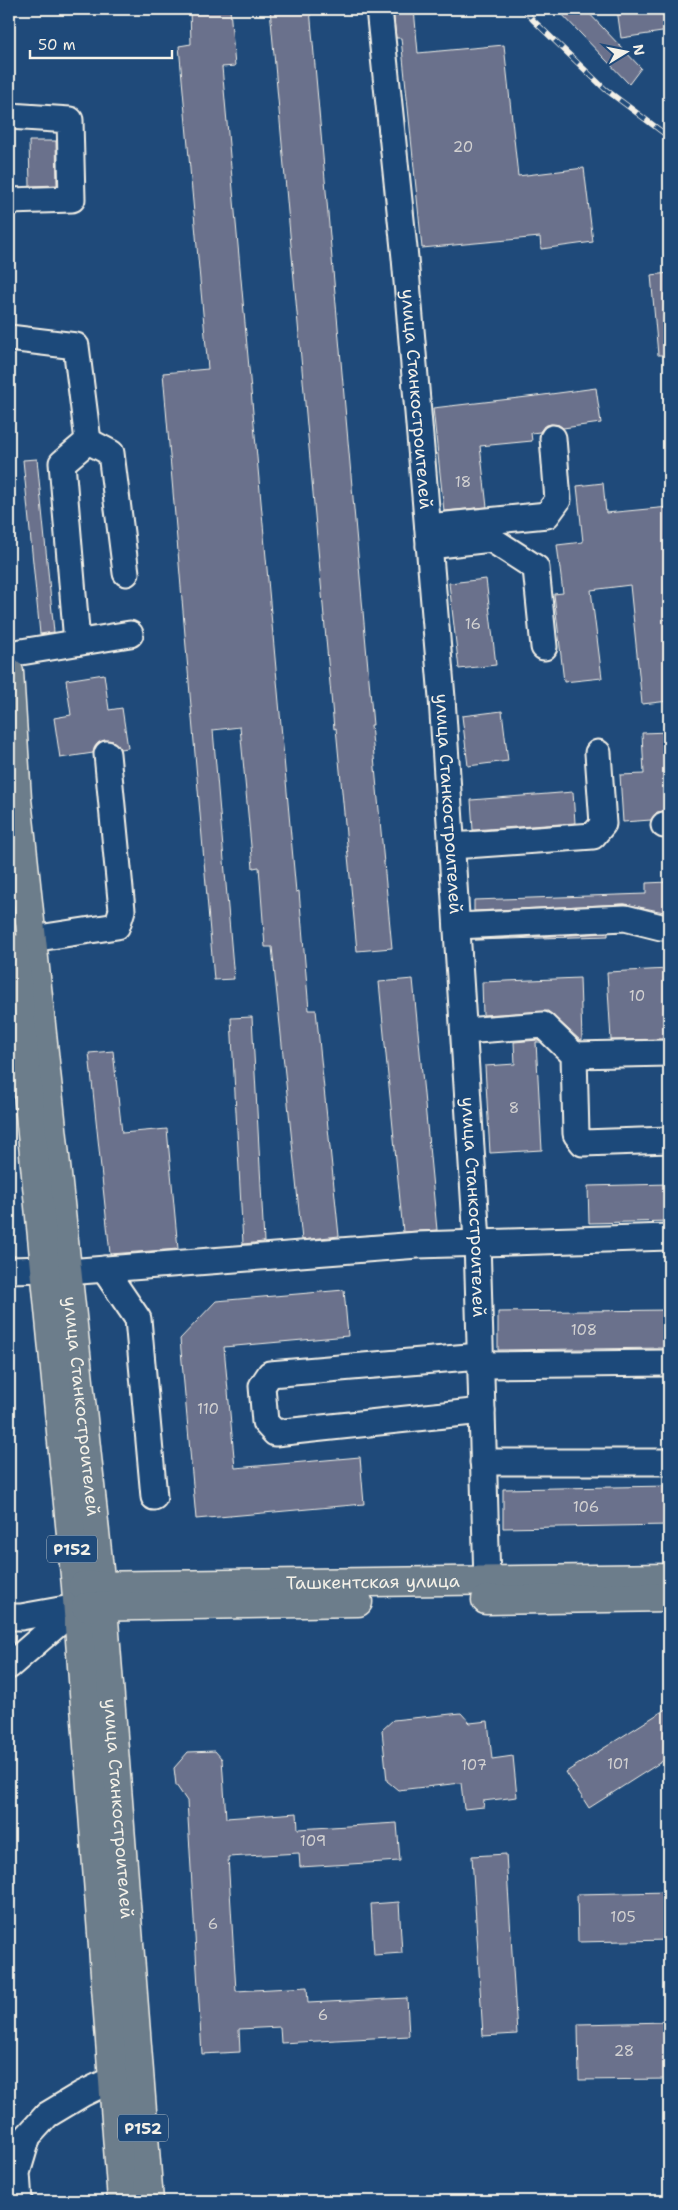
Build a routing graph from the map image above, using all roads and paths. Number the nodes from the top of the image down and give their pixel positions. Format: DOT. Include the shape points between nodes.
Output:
graph roads {
  1 [pos="379,9"];
  2 [pos="9,116"];
  3 [pos="9,202"];
  4 [pos="9,338"];
  5 [pos="553,438"];
  6 [pos="88,441"];
  7 [pos="428,536"];
  8 [pos="126,573"];
  9 [pos="130,634"];
  10 [pos="77,642"];
  11 [pos="544,647"];
  12 [pos="9,654"];
  13 [pos="9,672"];
  14 [pos="598,753"];
  15 [pos="107,754"];
  16 [pos="13,799"];
  17 [pos="452,846"];
  18 [pos="9,897"];
  19 [pos="457,926"];
  20 [pos="669,927"];
  21 [pos="32,939"];
  22 [pos="464,1031"];
  23 [pos="669,1053"];
  24 [pos="574,1055"];
  25 [pos="669,1140"];
  26 [pos="669,1237"];
  27 [pos="478,1241"];
  28 [pos="104,1269"];
  29 [pos="9,1270"];
  30 [pos="57,1270"];
  31 [pos="480,1360"];
  32 [pos="669,1363"];
  33 [pos="482,1411"];
  34 [pos="483,1462"];
  35 [pos="669,1462"];
  36 [pos="154,1497"];
  37 [pos="669,1578"];
  38 [pos="536,1589"];
  39 [pos="487,1590"];
  40 [pos="89,1596"];
  41 [pos="669,1597"];
  42 [pos="9,1617"];
  43 [pos="9,1666"];
  44 [pos="113,2079"];
  45 [pos="19,2201"];
  46 [pos="122,2201"];
  47 [pos="149,2201"];
  1 -- 7 [label="street, улица Станкостроителей" via="405,258"];
  2 -- 3 [label="street" via="70,120 72,199"];
  4 -- 6 [label="street" via="76,346"];
  5 -- 7 [label="street" via="558,500 547,515"];
  6 -- 8 [label="street" via="111,453"];
  6 -- 10 [label="street" via="62,463"];
  7 -- 11 [label="street" via="491,539 536,568"];
  7 -- 17 [label="street, улица Станкостроителей"];
  9 -- 10 [label="street"];
  10 -- 12 [label="street"];
  13 -- 16 [label="main road, улица Станкостроителей / Р152"];
  14 -- 17 [label="street" via="603,824 594,836"];
  15 -- 21 [label="street" via="122,910 116,926"];
  16 -- 21 [label="main road, улица Станкостроителей / Р152"];
  17 -- 19 [label="street, улица Станкостроителей"];
  18 -- 30 [label="main road, улица Станкостроителей / Р152"];
  19 -- 20 [label="street" via="625,918"];
  19 -- 22 [label="street, улица Станкостроителей"];
  21 -- 30 [label="main road, улица Станкостроителей / Р152"];
  22 -- 24 [label="street" via="543,1025"];
  22 -- 27 [label="street, улица Станкостроителей"];
  23 -- 24 [label="street"];
  24 -- 25 [label="street" via="576,1134 584,1143"];
  26 -- 27 [label="street"];
  27 -- 28 [label="street"];
  27 -- 31 [label="street, улица Станкостроителей"];
  28 -- 30 [label="street"];
  28 -- 36 [label="street" via="138,1319"];
  29 -- 30 [label="street"];
  30 -- 40 [label="main road, улица Станкостроителей / Р152"];
  31 -- 32 [label="street"];
  31 -- 33 [label="street, улица Станкостроителей"];
  31 -- 33 [label="street" via="270,1374 262,1386 265,1422 275,1433"];
  33 -- 34 [label="street, улица Станкостроителей"];
  34 -- 35 [label="street"];
  34 -- 39 [label="street, улица Станкостроителей"];
  37 -- 38 [label="main road, Ташкентская улица"];
  38 -- 39 [label="main road, Ташкентская улица"];
  38 -- 41 [label="main road, Ташкентская улица"];
  39 -- 40 [label="main road, Ташкентская улица"];
  40 -- 42 [label="street" via="21,1617"];
  40 -- 43 [label="street"];
  40 -- 44 [label="main road, улица Станкостроителей / Р152"];
  40 -- 47 [label="main road, улица Станкостроителей / Р152"];
  44 -- 45 [label="street" via="47,2115 28,2136 17,2173"];
  44 -- 46 [label="main road, улица Станкостроителей / Р152"];
}
